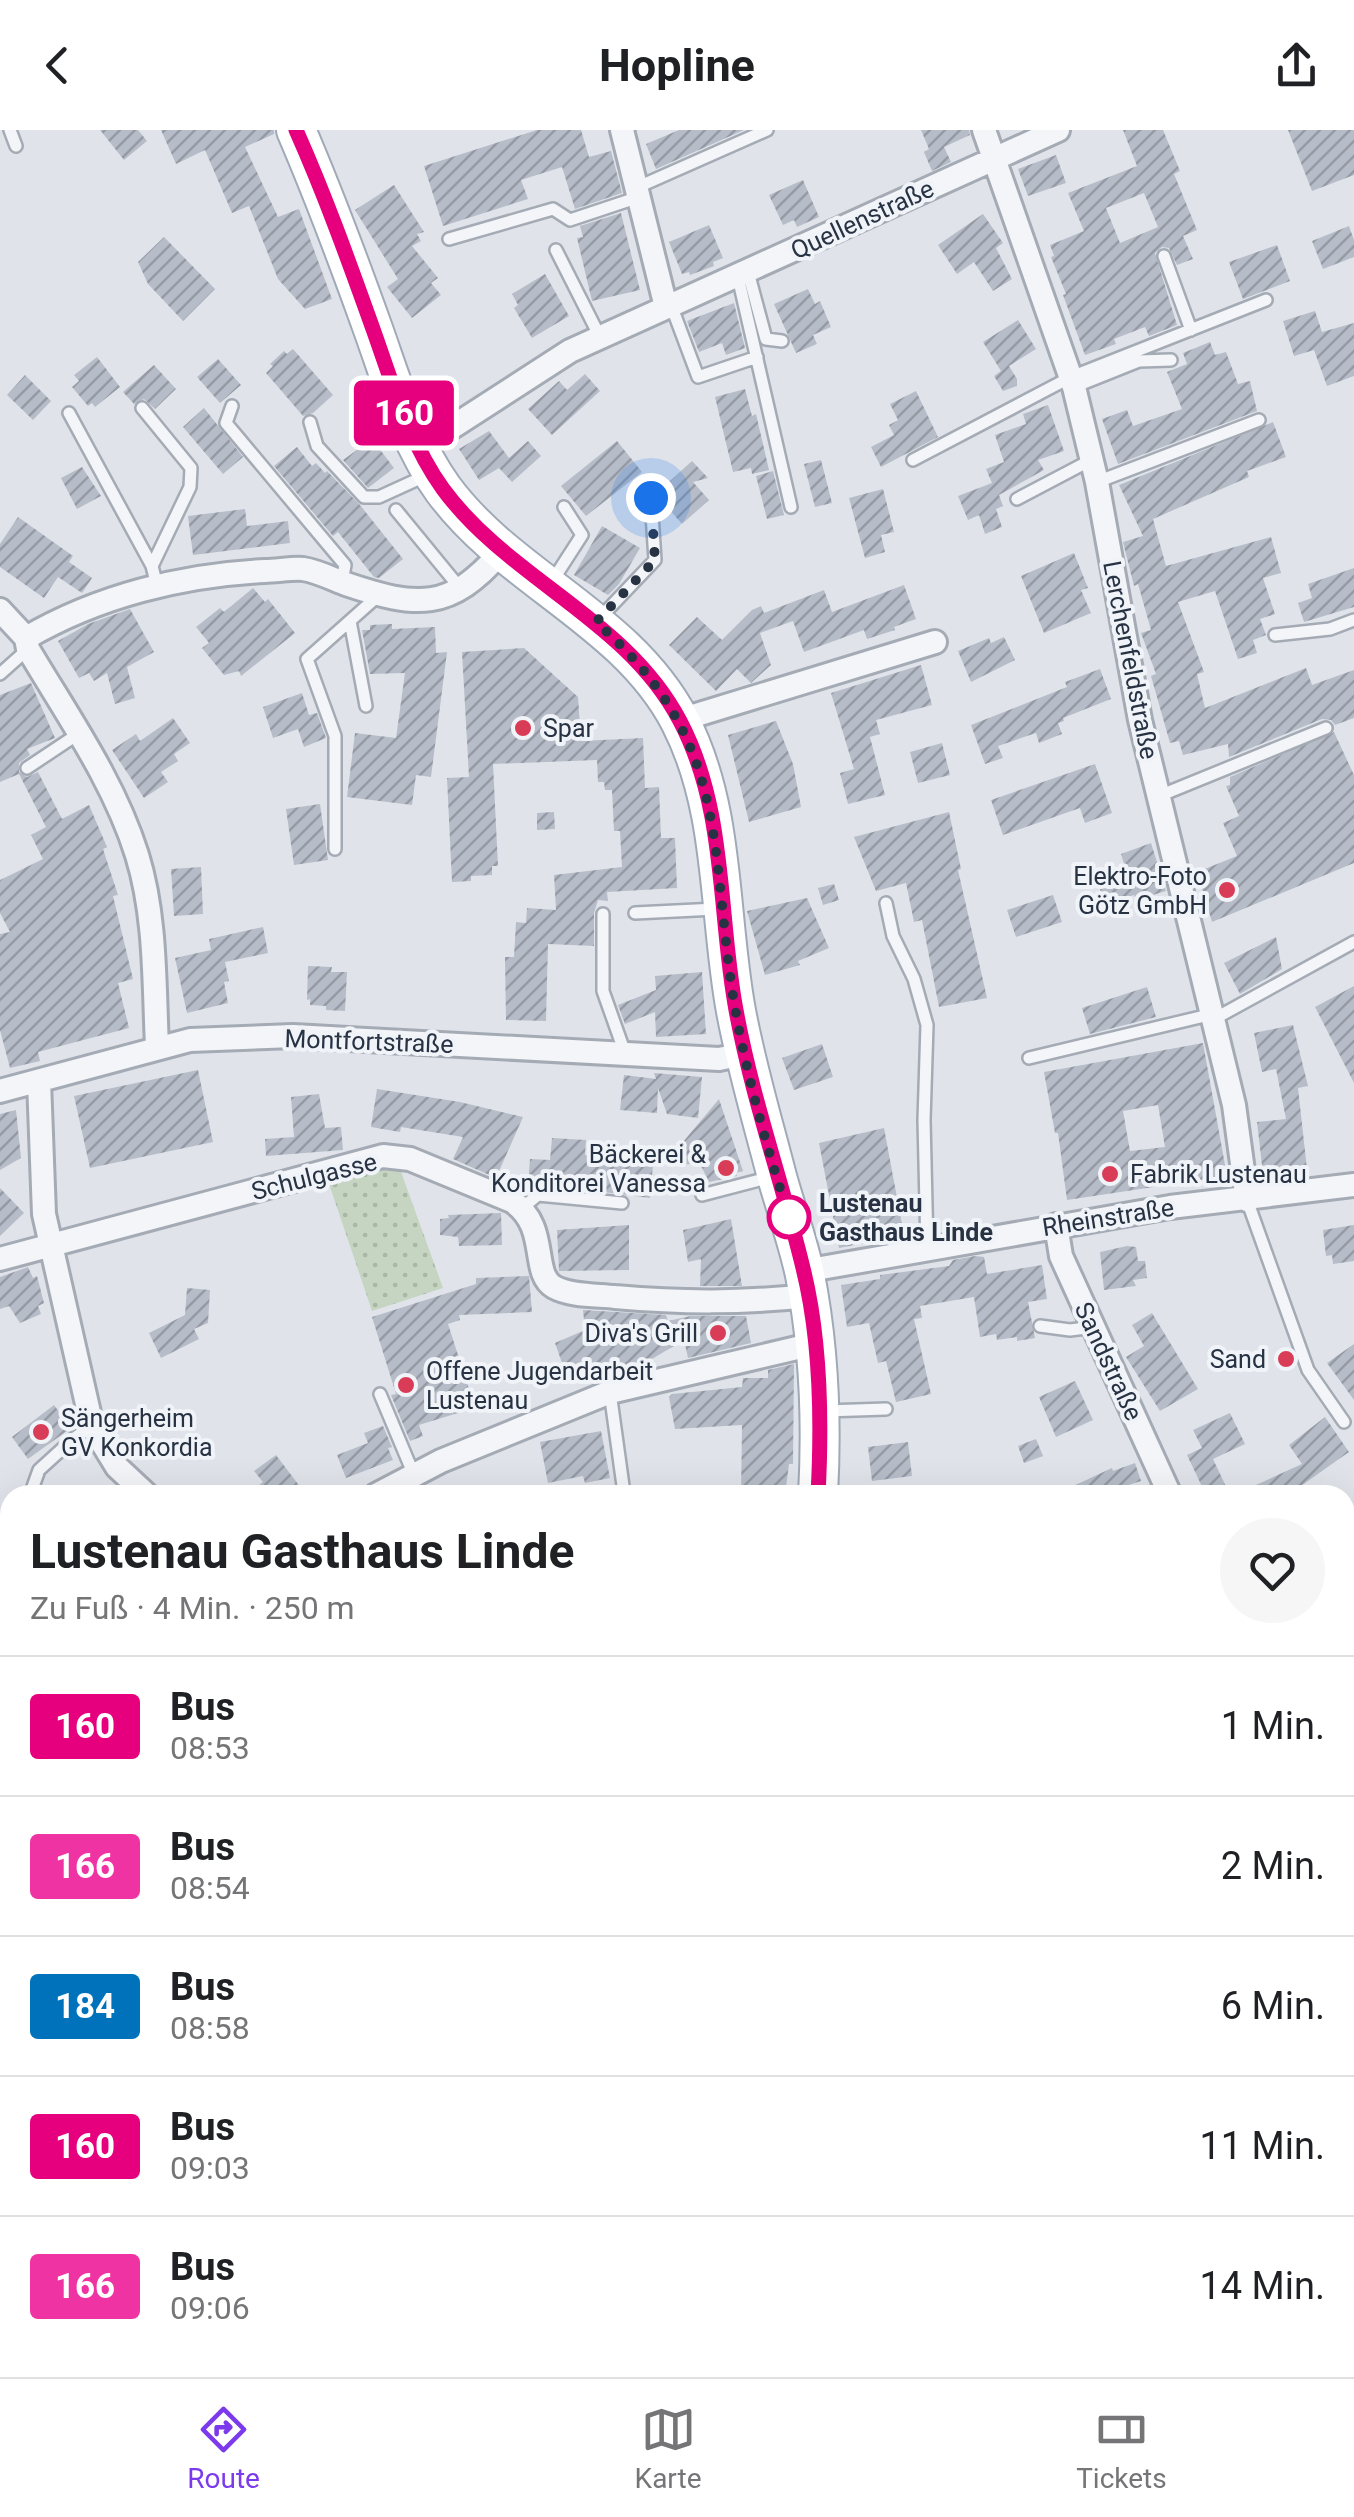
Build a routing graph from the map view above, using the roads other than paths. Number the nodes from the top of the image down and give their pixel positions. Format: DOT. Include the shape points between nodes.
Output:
graph roads {
  1 [pos="10,130"];
  2 [pos="296,130"];
  3 [pos="622,130"];
  4 [pos="767,130"];
  5 [pos="984,130"];
  6 [pos="1058,130"];
  7 [pos="16,146"];
  8 [pos="994,158"];
  9 [pos="639,192"];
  10 [pos="449,239"];
  11 [pos="556,250"];
  12 [pos="1164,256"];
  13 [pos="743,275"];
  14 [pos="1266,300"];
  15 [pos="668,306"];
  16 [pos="1191,330"];
  17 [pos="600,338"];
  18 [pos="782,341"];
  19 [pos="756,357"];
  20 [pos="1171,360"];
  21 [pos="1073,382"];
  22 [pos="232,406"];
  23 [pos="142,408"];
  24 [pos="69,413"];
  25 [pos="1259,420"];
  26 [pos="310,422"];
  27 [pos="427,460"];
  28 [pos="913,460"];
  29 [pos="1094,471"];
  30 [pos="651,498"];
  31 [pos="1017,499"];
  32 [pos="564,507"];
  33 [pos="791,508"];
  34 [pos="396,510"];
  35 [pos="501,552"];
  36 [pos="154,576"];
  37 [pos="342,582"];
  38 [pos="549,587"];
  39 [pos="461,589"];
  40 [pos="379,595"];
  41 [pos="0,610"];
  42 [pos="1354,620"];
  43 [pos="350,621"];
  44 [pos="596,622"];
  45 [pos="1275,635"];
  46 [pos="935,642"];
  47 [pos="27,643"];
  48 [pos="0,674"];
  49 [pos="366,706"];
  50 [pos="680,720"];
  51 [pos="1326,728"];
  52 [pos="78,734"];
  53 [pos="27,768"];
  54 [pos="1159,796"];
  55 [pos="335,849"];
  56 [pos="886,904"];
  57 [pos="723,909"];
  58 [pos="635,912"];
  59 [pos="604,914"];
  60 [pos="1354,942"];
  61 [pos="1214,1017"];
  62 [pos="158,1047"];
  63 [pos="625,1054"];
  64 [pos="744,1054"];
  65 [pos="1029,1058"];
  66 [pos="39,1082"];
  67 [pos="0,1090"];
  68 [pos="777,1176"];
  69 [pos="1354,1185"];
  70 [pos="702,1195"];
  71 [pos="1247,1200"];
  72 [pos="622,1202"];
  73 [pos="522,1208"];
  74 [pos="1056,1225"];
  75 [pos="51,1245"];
  76 [pos="927,1248"];
  77 [pos="0,1258"];
  78 [pos="806,1283"];
  79 [pos="1040,1326"];
  80 [pos="1094,1327"];
  81 [pos="814,1344"];
  82 [pos="610,1392"];
  83 [pos="380,1394"];
  84 [pos="886,1409"];
  85 [pos="818,1410"];
  86 [pos="1344,1422"];
  87 [pos="92,1426"];
  88 [pos="414,1475"];
  89 [pos="34,1485"];
  90 [pos="136,1485"];
  91 [pos="395,1485"];
  92 [pos="623,1485"];
  93 [pos="818,1485"];
  94 [pos="1165,1485"];
  1 -- 7 [label="lane"];
  2 -- 27 [label="main road"];
  3 -- 9 [label="street"];
  4 -- 9 [label="lane"];
  5 -- 8 [label="street, Lerchenfeldstraße"];
  6 -- 8 [label="street, Quellenstraße"];
  8 -- 13 [label="street, Quellenstraße"];
  8 -- 21 [label="street, Lerchenfeldstraße"];
  9 -- 10 [label="lane" via="570,220 553,209"];
  9 -- 15 [label="street"];
  11 -- 17 [label="lane"];
  12 -- 16 [label="lane"];
  13 -- 15 [label="street, Quellenstraße"];
  13 -- 18 [label="lane" via="766,338"];
  13 -- 19 [label="lane"];
  14 -- 16 [label="lane"];
  15 -- 17 [label="street, Quellenstraße"];
  15 -- 19 [label="lane" via="698,377"];
  16 -- 21 [label="lane"];
  17 -- 27 [label="street, Quellenstraße" via="570,350"];
  19 -- 33 [label="lane"];
  20 -- 21 [label="lane" via="1139,361"];
  21 -- 28 [label="lane"];
  21 -- 29 [label="street, Lerchenfeldstraße"];
  22 -- 37 [label="lane" via="226,423 345,565"];
  23 -- 36 [label="lane" via="191,468 190,487"];
  24 -- 36 [label="lane"];
  25 -- 29 [label="lane"];
  26 -- 27 [label="lane" via="317,446 364,497 378,498"];
  27 -- 35 [label="main road" via="441,487"];
  29 -- 31 [label="lane"];
  29 -- 54 [label="street, Lerchenfeldstraße"];
  30 -- 44 [label="lane" via="655,560"];
  32 -- 38 [label="lane" via="582,534"];
  34 -- 39 [label="lane"];
  35 -- 38 [label="main road"];
  35 -- 39 [label="street"];
  36 -- 37 [label="street" via="304,569"];
  36 -- 47 [label="street" via="136,590 48,624"];
  37 -- 40 [label="street"];
  38 -- 44 [label="main road"];
  39 -- 40 [label="street" via="447,598"];
  40 -- 43 [label="lane"];
  41 -- 47 [label="street"];
  42 -- 45 [label="lane"];
  43 -- 49 [label="lane"];
  43 -- 55 [label="lane" via="307,659 335,736"];
  44 -- 50 [label="main road" via="654,681"];
  46 -- 50 [label="street"];
  47 -- 48 [label="lane"];
  47 -- 52 [label="street"];
  50 -- 57 [label="main road" via="711,808"];
  51 -- 54 [label="lane"];
  52 -- 53 [label="lane"];
  52 -- 62 [label="street" via="112,792 137,855 151,917"];
  54 -- 61 [label="street, Lerchenfeldstraße"];
  56 -- 76 [label="lane" via="927,1025"];
  57 -- 58 [label="lane"];
  57 -- 64 [label="main road"];
  59 -- 63 [label="lane" via="604,991"];
  60 -- 61 [label="lane"];
  61 -- 65 [label="lane"];
  61 -- 71 [label="street, Lerchenfeldstraße"];
  62 -- 63 [label="street, Montfortstraße" via="293,1036"];
  62 -- 66 [label="street, Montfortstraße"];
  63 -- 64 [label="street, Montfortstraße"];
  64 -- 68 [label="main road"];
  66 -- 67 [label="street, Montfortstraße"];
  66 -- 75 [label="street"];
  68 -- 70 [label="lane"];
  68 -- 78 [label="main road"];
  69 -- 71 [label="street, Rheinstraße"];
  71 -- 74 [label="street, Rheinstraße"];
  71 -- 86 [label="lane" via="1308,1370"];
  72 -- 73 [label="lane" via="538,1194"];
  73 -- 75 [label="street, Schulgasse" via="422,1164 383,1156"];
  73 -- 78 [label="street" via="534,1224 543,1275 554,1287 694,1304"];
  74 -- 76 [label="street, Rheinstraße"];
  74 -- 80 [label="street, Sandstraße" via="1062,1256"];
  75 -- 77 [label="street, Schulgasse"];
  75 -- 87 [label="street"];
  76 -- 78 [label="street, Rheinstraße"];
  78 -- 81 [label="main road"];
  79 -- 80 [label="lane"];
  80 -- 94 [label="street, Sandstraße"];
  81 -- 82 [label="street"];
  81 -- 85 [label="main road"];
  82 -- 88 [label="street"];
  82 -- 92 [label="lane"];
  83 -- 88 [label="lane"];
  84 -- 85 [label="lane"];
  85 -- 93 [label="main road"];
  87 -- 89 [label="lane" via="39,1470"];
  87 -- 90 [label="street"];
  88 -- 91 [label="street"];
}
